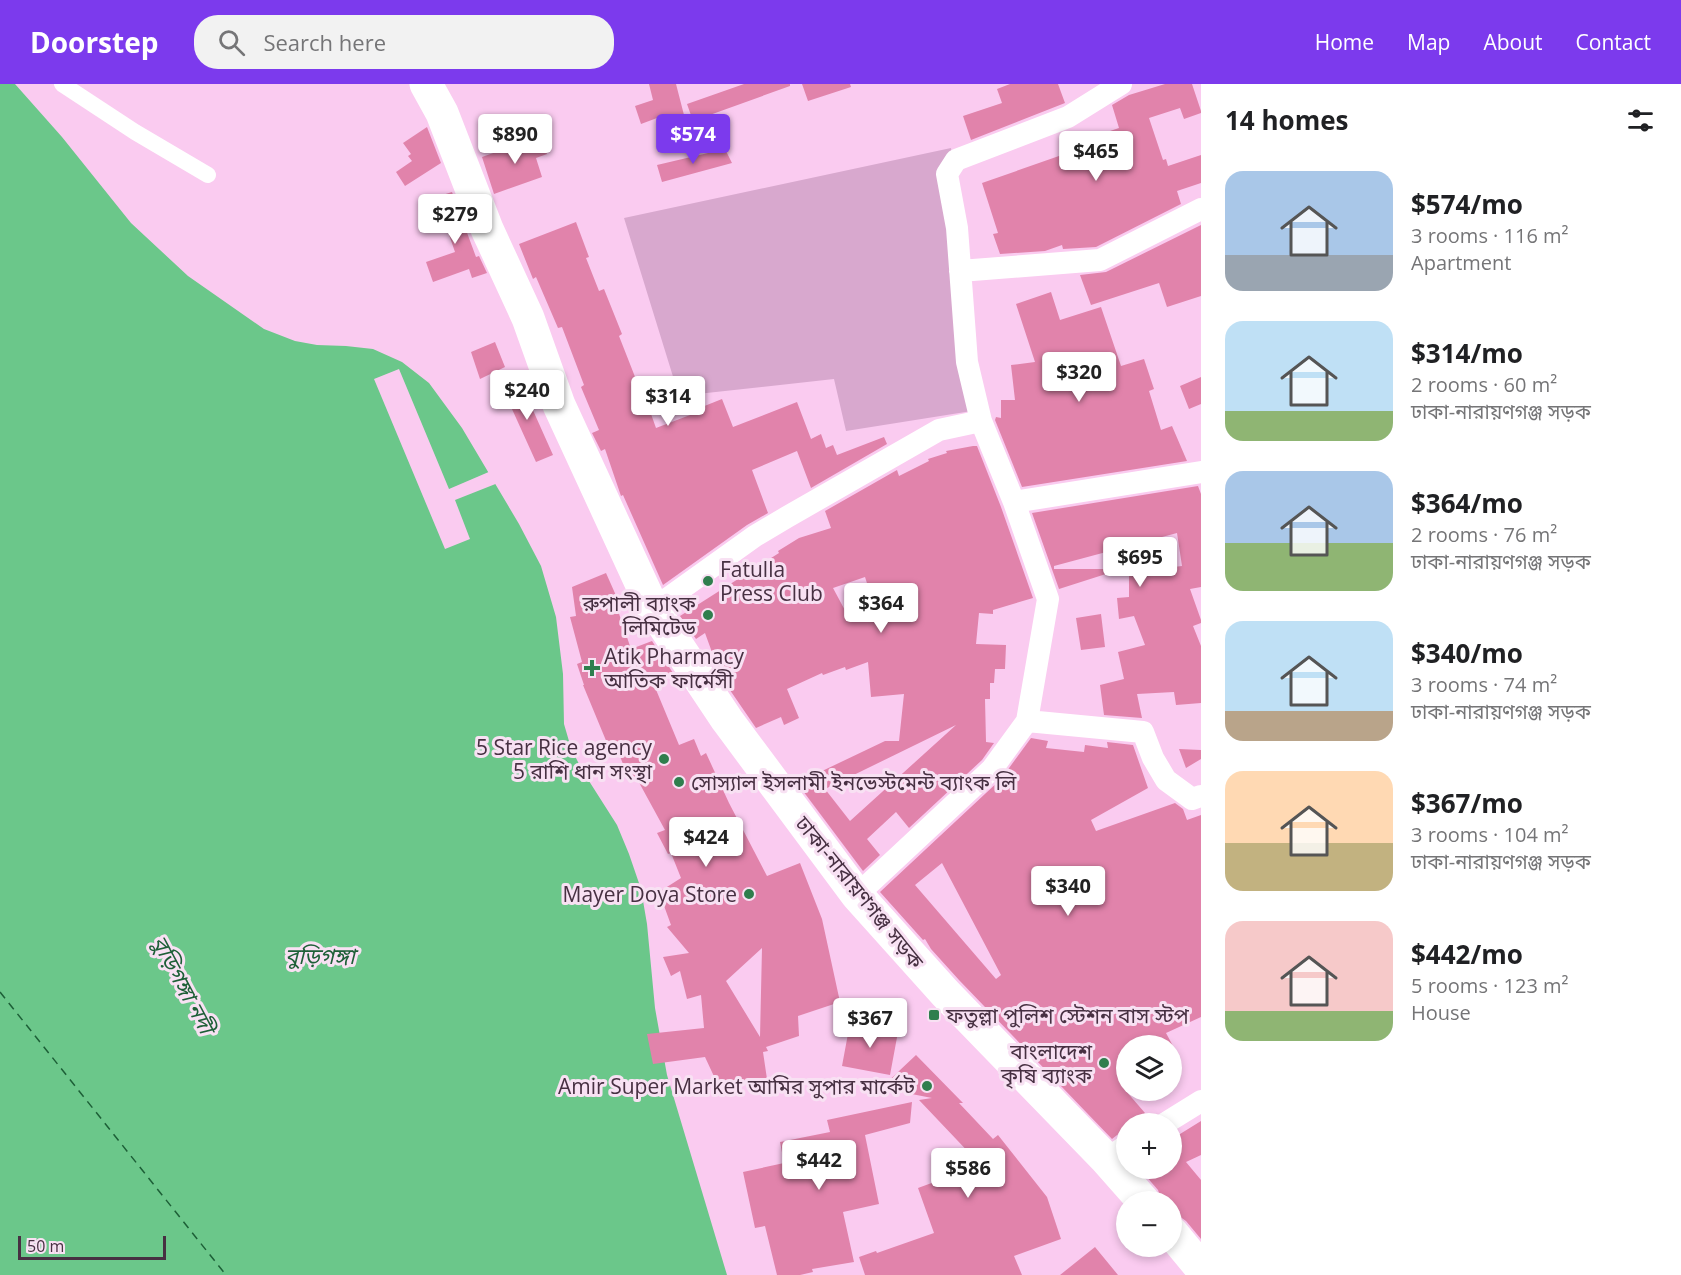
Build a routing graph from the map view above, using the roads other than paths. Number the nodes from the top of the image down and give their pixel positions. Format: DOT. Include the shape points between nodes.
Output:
graph roads {
  1 [pos="62,84"];
  2 [pos="426,84"];
  3 [pos="1121,84"];
  4 [pos="208,175"];
  5 [pos="1201,209"];
  6 [pos="960,271"];
  7 [pos="981,421"];
  8 [pos="1201,472"];
  9 [pos="1014,502"];
  10 [pos="653,609"];
  11 [pos="1028,721"];
  12 [pos="1201,796"];
  13 [pos="857,895"];
  14 [pos="1201,1101"];
  15 [pos="1182,1113"];
  16 [pos="1116,1153"];
  17 [pos="1182,1245"];
  18 [pos="1201,1268"];
  1 -- 4 [label="street"];
  2 -- 10 [label="highway, ঢাকা-নারায়ণগঞ্জ সড়ক" via="442,113 487,229 528,318 559,405"];
  3 -- 6 [label="street" via="1068,117 956,160 947,174"];
  5 -- 6 [label="street" via="1100,260"];
  6 -- 7 [label="street" via="966,362"];
  7 -- 9 [label="street"];
  7 -- 10 [label="street" via="939,430 787,517"];
  8 -- 9 [label="street"];
  9 -- 11 [label="street" via="1048,599"];
  10 -- 13 [label="highway, ঢাকা-নারায়ণগঞ্জ সড়ক" via="727,720"];
  11 -- 12 [label="street" via="1143,732 1166,780 1192,799"];
  11 -- 13 [label="street" via="992,769"];
  13 -- 16 [label="highway, ঢাকা-নারায়ণগঞ্জ সড়ক" via="945,993"];
  14 -- 15 [label="street"];
  17 -- 18 [label="highway"];
}
